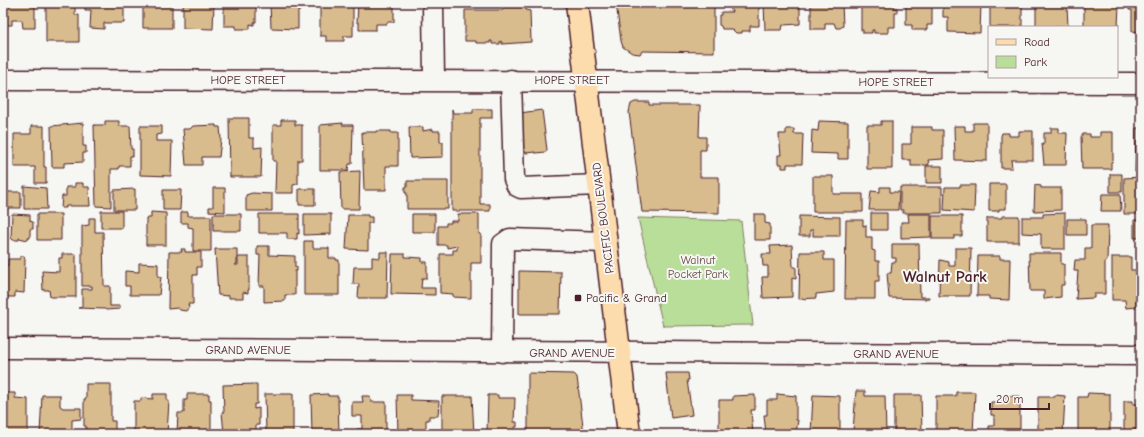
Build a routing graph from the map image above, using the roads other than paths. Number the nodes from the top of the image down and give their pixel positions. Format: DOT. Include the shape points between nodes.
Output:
graph roads {
  1 [pos="433,3"];
  2 [pos="577,3"];
  3 [pos="3,80"];
  4 [pos="434,80"];
  5 [pos="511,80"];
  6 [pos="587,80"];
  7 [pos="1141,83"];
  8 [pos="599,185"];
  9 [pos="606,242"];
  10 [pos="3,348"];
  11 [pos="502,352"];
  12 [pos="620,353"];
  13 [pos="1141,355"];
  14 [pos="629,434"];
  1 -- 4 [label="street"];
  2 -- 6 [label="main road, PACIFIC BOULEVARD"];
  3 -- 4 [label="street, HOPE STREET"];
  4 -- 5 [label="street, HOPE STREET"];
  5 -- 6 [label="street, HOPE STREET"];
  5 -- 8 [label="street" via="514,179 517,186 528,188"];
  6 -- 7 [label="street, HOPE STREET"];
  6 -- 8 [label="main road, PACIFIC BOULEVARD"];
  8 -- 9 [label="main road, PACIFIC BOULEVARD"];
  9 -- 11 [label="street" via="510,239 503,244"];
  9 -- 12 [label="main road, PACIFIC BOULEVARD"];
  10 -- 11 [label="street, GRAND AVENUE"];
  11 -- 12 [label="street, GRAND AVENUE"];
  12 -- 13 [label="street, GRAND AVENUE"];
  12 -- 14 [label="main road, PACIFIC BOULEVARD"];
}
